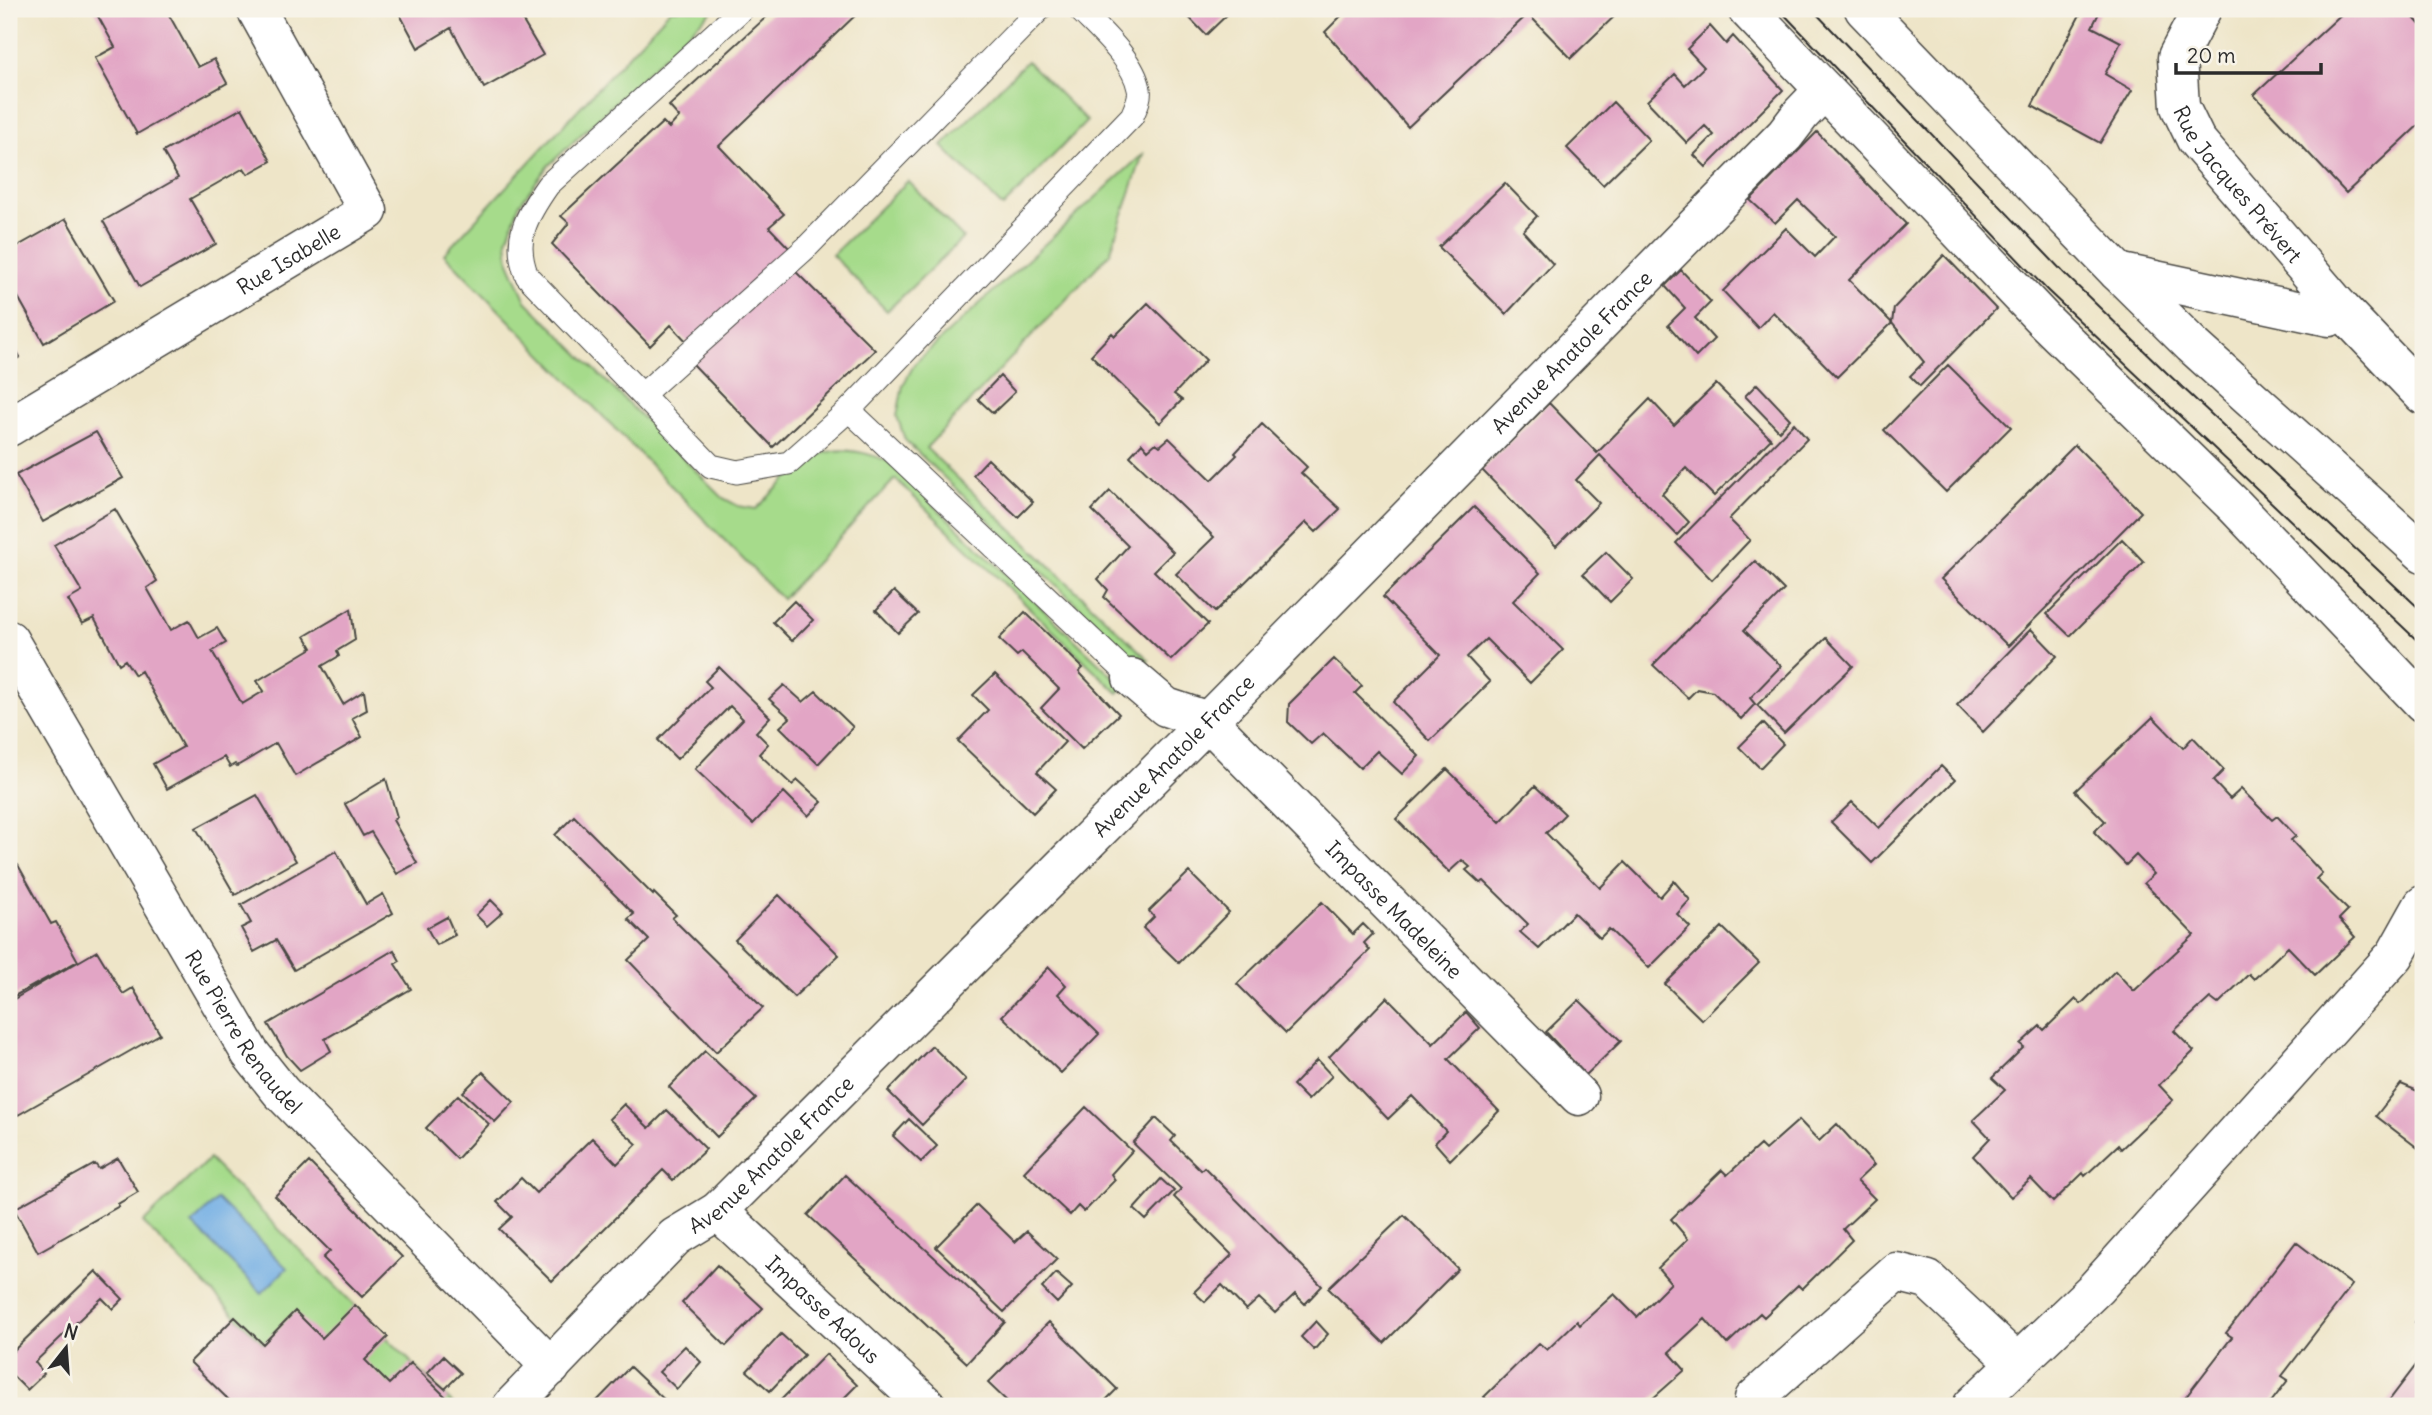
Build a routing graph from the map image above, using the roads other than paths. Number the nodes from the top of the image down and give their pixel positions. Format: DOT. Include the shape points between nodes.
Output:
graph roads {
  1 [pos="256,9"];
  2 [pos="743,9"];
  3 [pos="1041,9"];
  4 [pos="1079,9"];
  5 [pos="1747,9"];
  6 [pos="1864,9"];
  7 [pos="2202,9"];
  8 [pos="1824,90"];
  9 [pos="2118,272"];
  10 [pos="2339,306"];
  11 [pos="643,394"];
  12 [pos="2423,395"];
  13 [pos="849,411"];
  14 [pos="9,427"];
  15 [pos="2423,553"];
  16 [pos="9,640"];
  17 [pos="1132,678"];
  18 [pos="2423,703"];
  19 [pos="1208,721"];
  20 [pos="2423,905"];
  21 [pos="2409,944"];
  22 [pos="1579,1096"];
  23 [pos="718,1211"];
  24 [pos="2017,1363"];
  25 [pos="551,1367"];
  26 [pos="512,1406"];
  27 [pos="927,1406"];
  28 [pos="1753,1406"];
  29 [pos="1972,1406"];
  1 -- 14 [label="street, Rue Isabelle" via="369,211"];
  2 -- 11 [label="lane" via="548,185 522,229 520,259 527,276"];
  3 -- 11 [label="lane" via="807,247"];
  4 -- 13 [label="lane" via="1132,71 1140,92 1132,116"];
  5 -- 8 [label="street"];
  6 -- 9 [label="street"];
  7 -- 10 [label="street, Rue Jacques Prévert" via="2177,57 2180,107 2196,140"];
  8 -- 18 [label="street"];
  8 -- 19 [label="street, Avenue Anatole France"];
  9 -- 10 [label="street" via="2329,317"];
  9 -- 15 [label="street"];
  10 -- 12 [label="street, Rue Jacques Prévert"];
  11 -- 13 [label="lane" via="711,466 737,472 789,463"];
  13 -- 17 [label="lane"];
  16 -- 25 [label="street, Rue Pierre Renaudel" via="250,1053 281,1092"];
  17 -- 19 [label="street" via="1166,707"];
  19 -- 22 [label="street, Impasse Madeleine"];
  19 -- 23 [label="street, Avenue Anatole France"];
  20 -- 21 [label="street"];
  21 -- 24 [label="street" via="2096,1288"];
  23 -- 25 [label="street, Avenue Anatole France" via="675,1237"];
  23 -- 27 [label="street, Impasse Adous"];
  24 -- 28 [label="street" via="1928,1280 1896,1272 1754,1399"];
  24 -- 29 [label="street"];
  25 -- 26 [label="street, Avenue Anatole France"];
}
